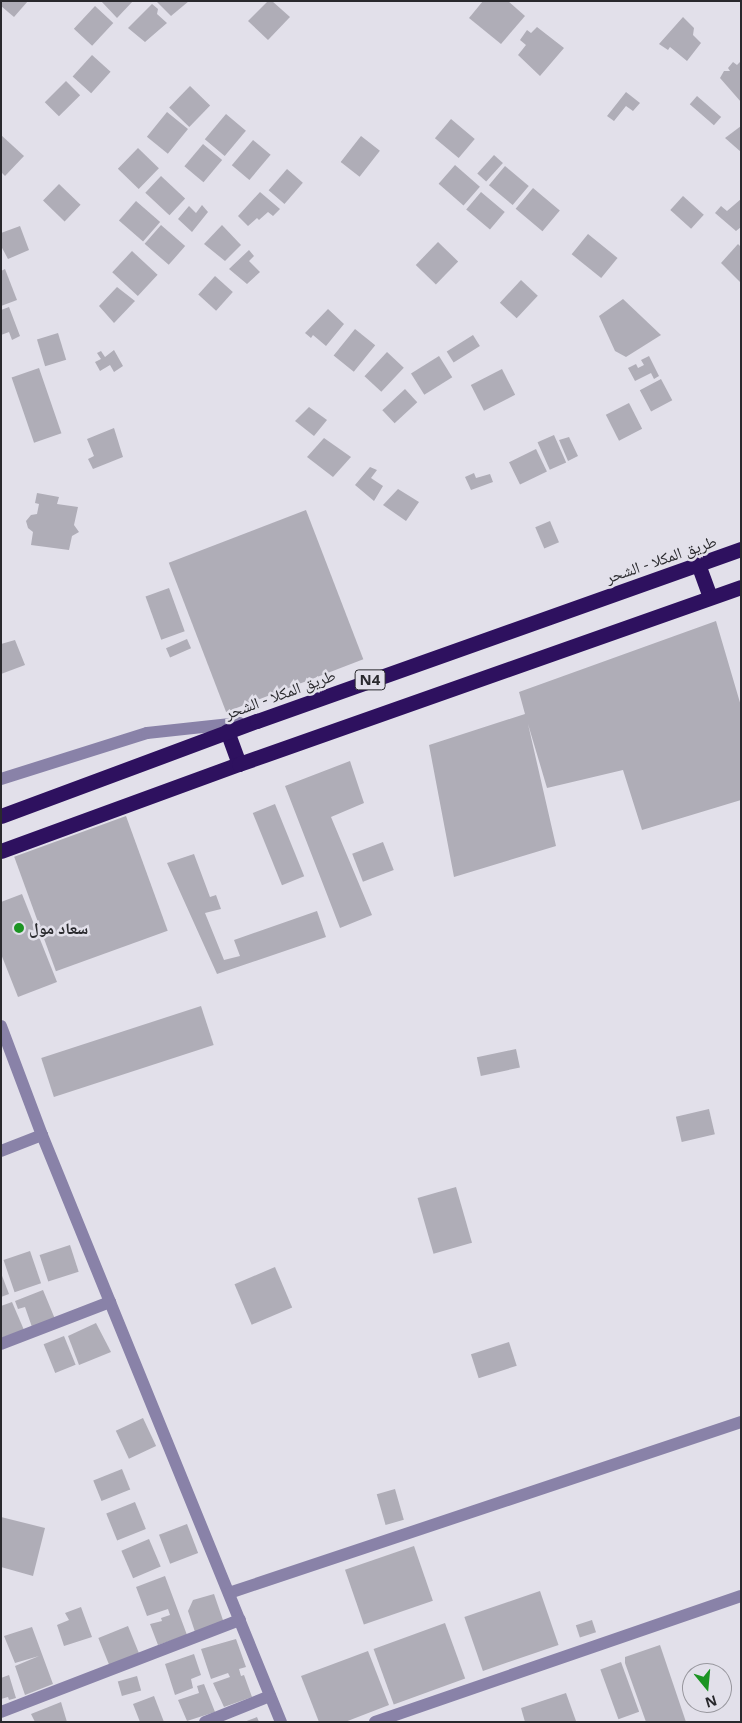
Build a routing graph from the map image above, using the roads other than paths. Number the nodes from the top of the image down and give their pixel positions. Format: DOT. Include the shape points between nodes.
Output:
graph roads {
  1 [pos="741,549"];
  2 [pos="698,564"];
  3 [pos="741,586"];
  4 [pos="710,597"];
  5 [pos="257,721"];
  6 [pos="227,731"];
  7 [pos="239,764"];
  8 [pos="1,779"];
  9 [pos="1,816"];
  10 [pos="1,851"];
  11 [pos="1,1026"];
  12 [pos="42,1136"];
  13 [pos="1,1151"];
  14 [pos="110,1302"];
  15 [pos="1,1344"];
  16 [pos="741,1422"];
  17 [pos="229,1593"];
  18 [pos="741,1596"];
  19 [pos="240,1620"];
  20 [pos="270,1696"];
  21 [pos="1,1712"];
  22 [pos="205,1722"];
  23 [pos="281,1722"];
  24 [pos="375,1722"];
  1 -- 2 [label="highway, طريق المكلا - الشحر / N4"];
  2 -- 4 [label="highway"];
  2 -- 5 [label="highway, طريق المكلا - الشحر / N4"];
  3 -- 4 [label="highway, N4"];
  4 -- 7 [label="highway, N4"];
  5 -- 6 [label="highway, طريق المكلا - الشحر / N4"];
  5 -- 8 [label="street" via="147,733"];
  6 -- 7 [label="highway"];
  6 -- 9 [label="highway, طريق المكلا - الشحر / N4"];
  7 -- 10 [label="highway, N4"];
  11 -- 12 [label="street"];
  12 -- 13 [label="street"];
  12 -- 14 [label="street"];
  14 -- 15 [label="street"];
  14 -- 17 [label="street"];
  16 -- 17 [label="street"];
  17 -- 19 [label="street"];
  18 -- 24 [label="street"];
  19 -- 20 [label="street"];
  19 -- 21 [label="street"];
  20 -- 22 [label="street"];
  20 -- 23 [label="street"];
}
